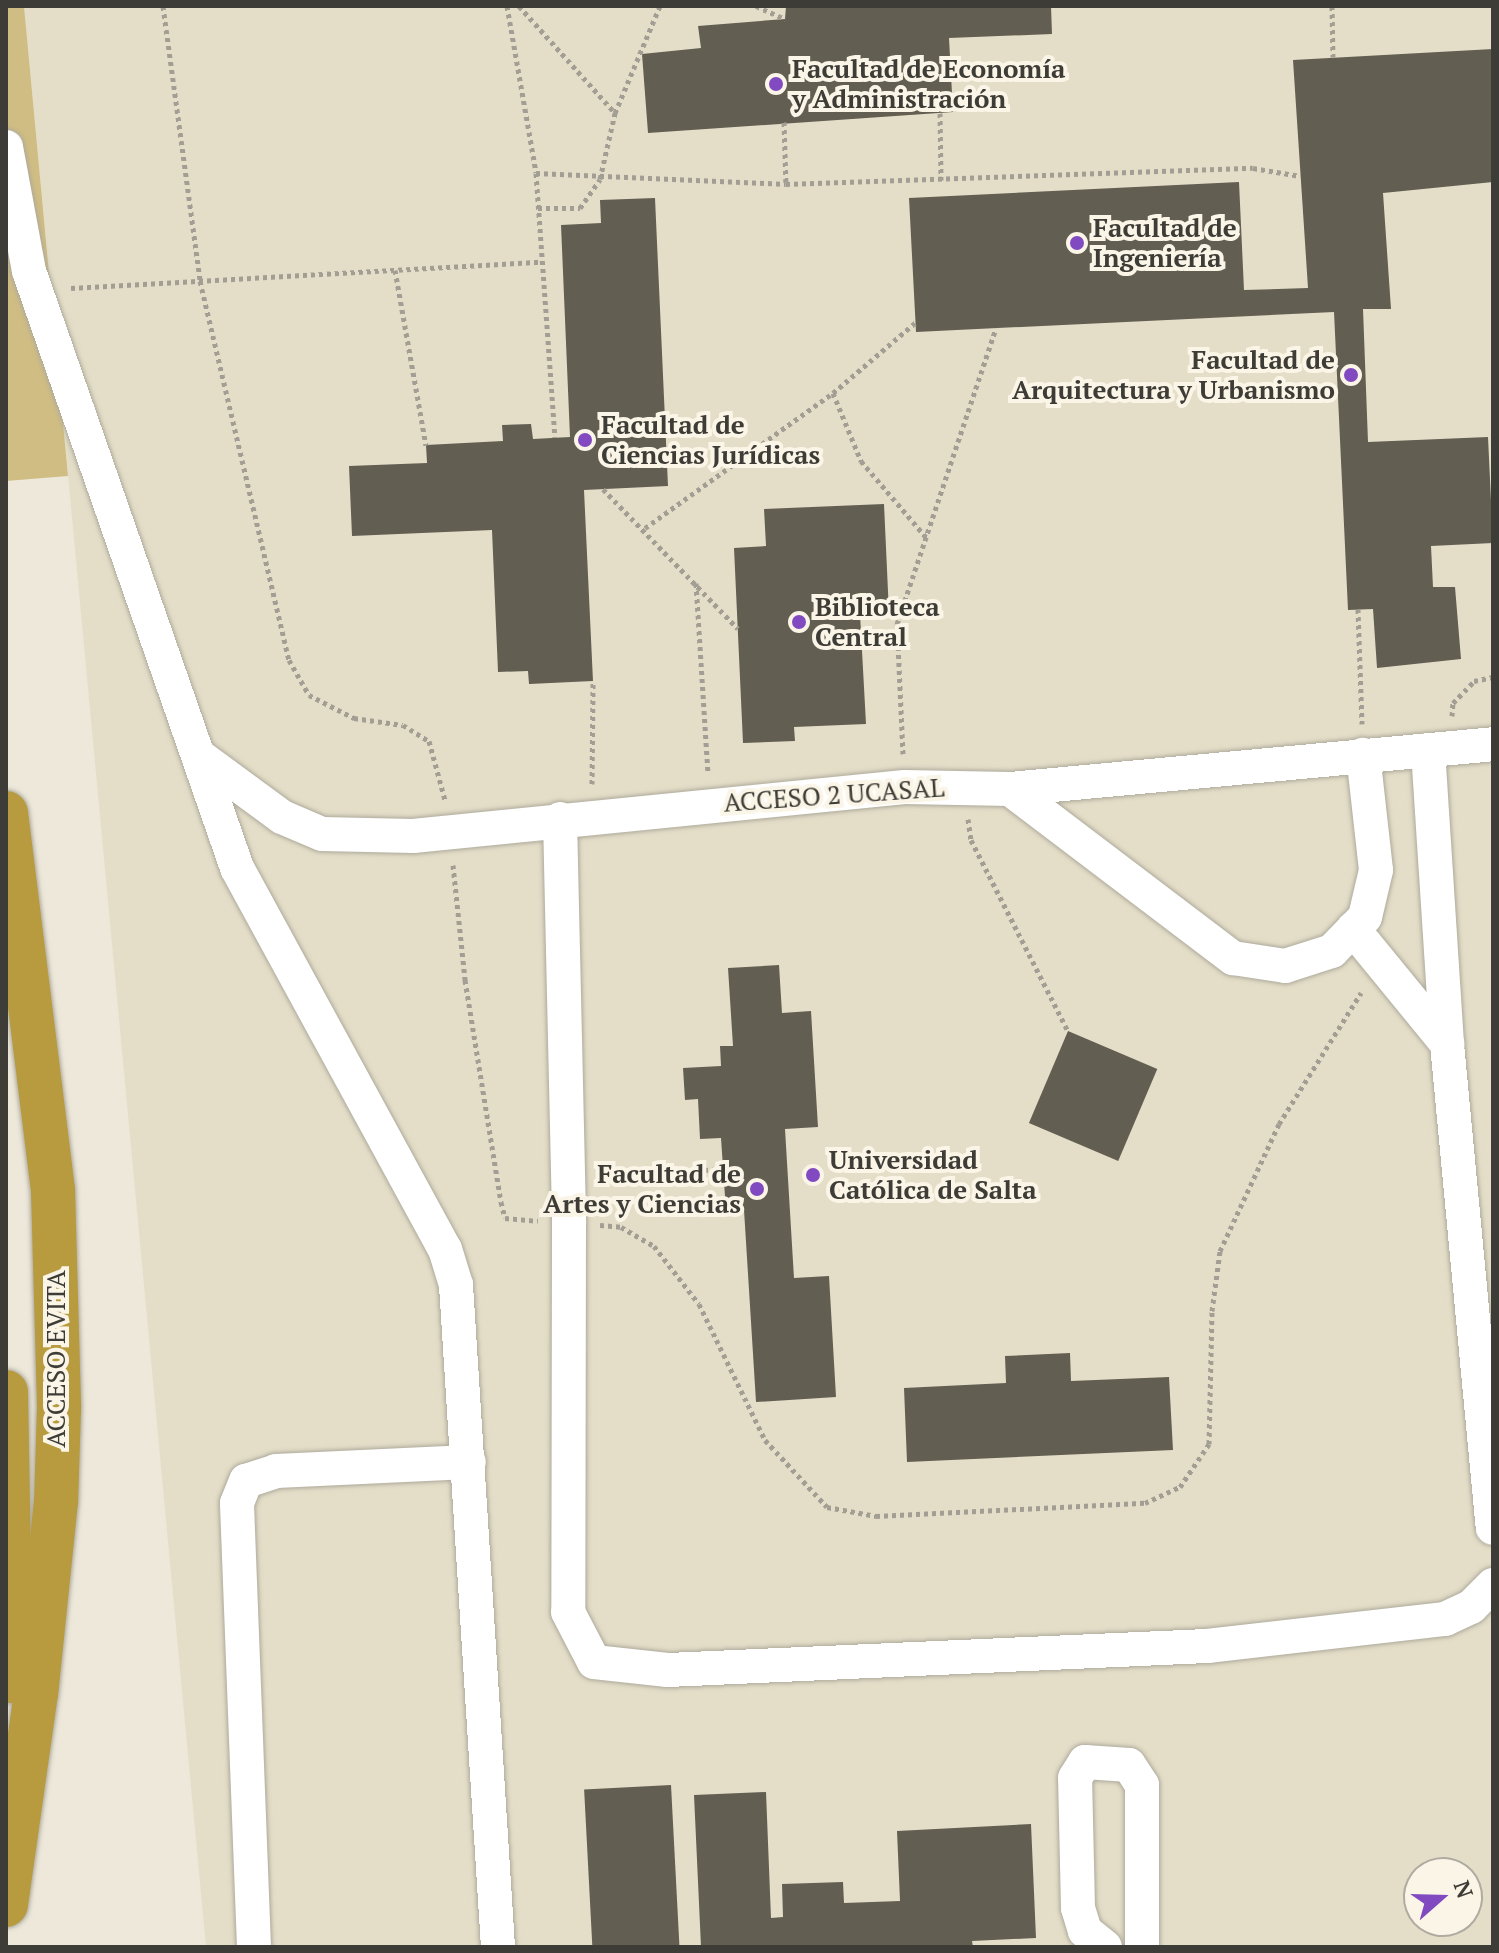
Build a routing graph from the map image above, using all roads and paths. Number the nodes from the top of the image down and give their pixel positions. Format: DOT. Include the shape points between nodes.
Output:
graph roads {
  1 [pos="163,6"];
  2 [pos="507,6"];
  3 [pos="519,6"];
  4 [pos="660,6"];
  5 [pos="756,6"];
  6 [pos="1332,6"];
  7 [pos="785,19"];
  8 [pos="1333,57"];
  9 [pos="615,113"];
  10 [pos="940,113"];
  11 [pos="784,122"];
  12 [pos="6,147"];
  13 [pos="536,173"];
  14 [pos="1300,176"];
  15 [pos="600,179"];
  16 [pos="941,180"];
  17 [pos="786,184"];
  18 [pos="538,208"];
  19 [pos="541,262"];
  20 [pos="395,270"];
  21 [pos="200,281"];
  22 [pos="36,290"];
  23 [pos="916,322"];
  24 [pos="996,328"];
  25 [pos="833,393"];
  26 [pos="555,437"];
  27 [pos="426,445"];
  28 [pos="603,489"];
  29 [pos="645,528"];
  30 [pos="926,537"];
  31 [pos="696,583"];
  32 [pos="1358,609"];
  33 [pos="738,629"];
  34 [pos="593,681"];
  35 [pos="1493,744"];
  36 [pos="1428,750"];
  37 [pos="1363,755"];
  38 [pos="199,756"];
  39 [pos="905,787"];
  40 [pos="962,787"];
  41 [pos="1010,789"];
  42 [pos="710,804"];
  43 [pos="6,813"];
  44 [pos="576,817"];
  45 [pos="450,829"];
  46 [pos="1353,929"];
  47 [pos="1391,979"];
  48 [pos="1068,1031"];
  49 [pos="1447,1044"];
  50 [pos="724,1169"];
  51 [pos="567,1177"];
  52 [pos="569,1223"];
  53 [pos="6,1392"];
  54 [pos="469,1462"];
  55 [pos="1493,1528"];
  56 [pos="1493,1585"];
  57 [pos="6,1791"];
  58 [pos="6,1905"];
  59 [pos="254,1947"];
  60 [pos="498,1947"];
  61 [pos="1105,1947"];
  62 [pos="1142,1947"];
  1 -- 21 [label="path"];
  2 -- 13 [label="path"];
  3 -- 9 [label="path"];
  4 -- 9 [label="path"];
  5 -- 7 [label="path"];
  6 -- 8 [label="path"];
  9 -- 15 [label="path"];
  10 -- 16 [label="path"];
  11 -- 17 [label="path"];
  12 -- 22 [label="street"];
  13 -- 15 [label="path"];
  13 -- 18 [label="path"];
  14 -- 16 [label="path" via="1253,168"];
  15 -- 17 [label="path"];
  15 -- 18 [label="path" via="580,208"];
  16 -- 17 [label="path"];
  18 -- 19 [label="path"];
  19 -- 20 [label="path"];
  19 -- 26 [label="path"];
  20 -- 21 [label="path"];
  20 -- 27 [label="path"];
  21 -- 22 [label="path"];
  21 -- 45 [label="path" via="289,660 309,695 354,718 403,725 429,741"];
  22 -- 38 [label="street"];
  23 -- 25 [label="path"];
  24 -- 30 [label="path"];
  25 -- 29 [label="path"];
  25 -- 30 [label="path" via="861,461"];
  28 -- 29 [label="path"];
  29 -- 31 [label="path"];
  30 -- 39 [label="path" via="897,624"];
  31 -- 33 [label="path"];
  31 -- 42 [label="path"];
  32 -- 37 [label="path"];
  34 -- 44 [label="path"];
  35 -- 36 [label="street, ACCESO 2 UCASAL"];
  36 -- 37 [label="street, ACCESO 2 UCASAL"];
  36 -- 49 [label="street"];
  37 -- 41 [label="street, ACCESO 2 UCASAL"];
  37 -- 46 [label="street" via="1376,870 1365,917"];
  38 -- 45 [label="street, ACCESO 2 UCASAL" via="282,817 322,834 413,836"];
  38 -- 54 [label="street" via="237,868 445,1249 456,1285"];
  39 -- 40 [label="street, ACCESO 2 UCASAL"];
  39 -- 42 [label="street, ACCESO 2 UCASAL"];
  40 -- 41 [label="street, ACCESO 2 UCASAL"];
  40 -- 48 [label="path" via="971,840"];
  41 -- 46 [label="street" via="1233,958 1285,966 1332,951"];
  42 -- 44 [label="street, ACCESO 2 UCASAL"];
  43 -- 58 [label="highway, ACCESO EVITA" via="53,1190 59,1408 56,1501"];
  44 -- 45 [label="street, ACCESO 2 UCASAL"];
  44 -- 51 [label="street"];
  45 -- 52 [label="path" via="465,980 505,1218"];
  46 -- 47 [label="street"];
  47 -- 49 [label="street"];
  47 -- 52 [label="path" via="1360,993 1279,1124 1220,1251 1212,1311 1209,1444 1180,1487 1145,1503 876,1516 827,1507 765,1440 699,1304 654,1246 621,1227"];
  49 -- 55 [label="street"];
  50 -- 51 [label="path"];
  51 -- 52 [label="street"];
  52 -- 56 [label="street" via="568,1612 594,1662 668,1670 1207,1646 1445,1619 1471,1607"];
  53 -- 57 [label="highway, ACCESO EVITA" via="12,1636"];
  54 -- 59 [label="street" via="276,1471 246,1481 237,1503"];
  54 -- 60 [label="street"];
  61 -- 62 [label="street" via="1085,1931 1078,1908 1075,1778 1085,1762 1129,1765 1142,1785"];
}
